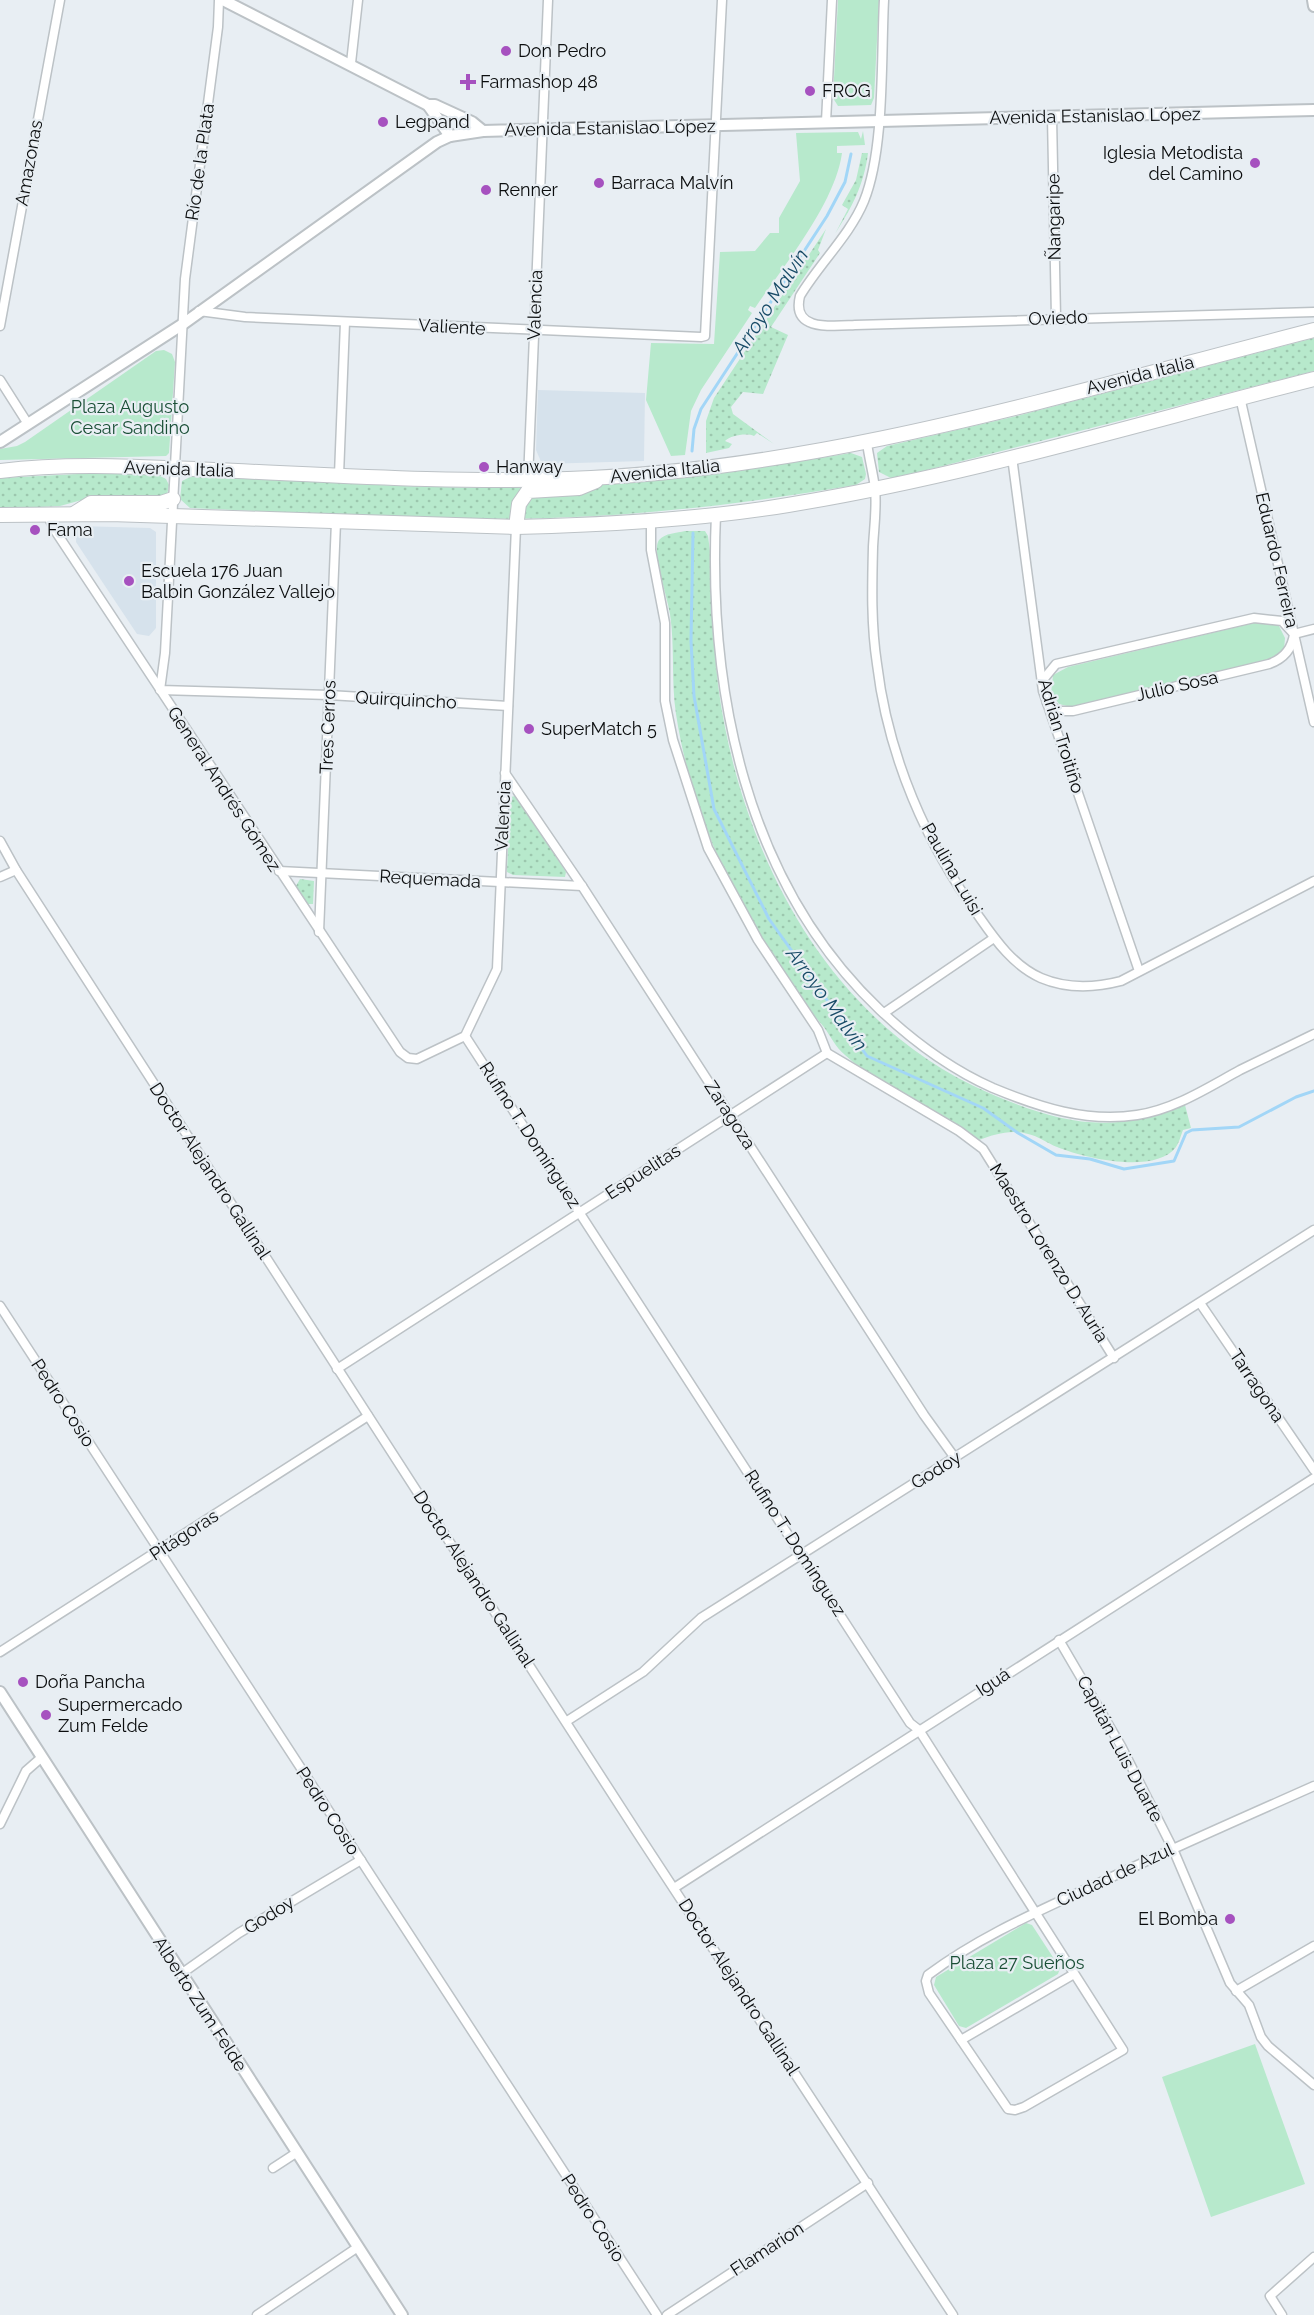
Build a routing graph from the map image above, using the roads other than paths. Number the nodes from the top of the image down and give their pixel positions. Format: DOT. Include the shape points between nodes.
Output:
graph roads {
  1 [pos="60,0"];
  2 [pos="221,0"];
  3 [pos="358,0"];
  4 [pos="548,0"];
  5 [pos="722,0"];
  6 [pos="832,0"];
  7 [pos="884,0"];
  8 [pos="1313,0"];
  9 [pos="1314,6"];
  10 [pos="351,63"];
  11 [pos="428,105"];
  12 [pos="1314,110"];
  13 [pos="1052,117"];
  14 [pos="878,120"];
  15 [pos="826,122"];
  16 [pos="716,125"];
  17 [pos="542,130"];
  18 [pos="483,131"];
  19 [pos="450,136"];
  20 [pos="199,311"];
  21 [pos="1314,312"];
  22 [pos="1056,317"];
  23 [pos="345,322"];
  24 [pos="183,324"];
  25 [pos="0,326"];
  26 [pos="534,330"];
  27 [pos="1314,330"];
  28 [pos="1314,379"];
  29 [pos="0,380"];
  30 [pos="1240,398"];
  31 [pos="28,424"];
  32 [pos="0,442"];
  33 [pos="867,443"];
  34 [pos="1012,457"];
  35 [pos="175,468"];
  36 [pos="0,471"];
  37 [pos="339,475"];
  38 [pos="603,477"];
  39 [pos="528,480"];
  40 [pos="875,489"];
  41 [pos="173,499"];
  42 [pos="47,514"];
  43 [pos="73,514"];
  44 [pos="716,514"];
  45 [pos="0,515"];
  46 [pos="172,516"];
  47 [pos="651,520"];
  48 [pos="336,522"];
  49 [pos="516,527"];
  50 [pos="1314,629"];
  51 [pos="1294,634"];
  52 [pos="1042,681"];
  53 [pos="160,690"];
  54 [pos="329,695"];
  55 [pos="1047,703"];
  56 [pos="508,706"];
  57 [pos="1314,722"];
  58 [pos="505,772"];
  59 [pos="0,841"];
  60 [pos="16,870"];
  61 [pos="279,871"];
  62 [pos="322,872"];
  63 [pos="0,877"];
  64 [pos="1314,881"];
  65 [pos="500,882"];
  66 [pos="582,886"];
  67 [pos="319,933"];
  68 [pos="994,938"];
  69 [pos="1139,971"];
  70 [pos="884,1013"];
  71 [pos="1314,1034"];
  72 [pos="465,1036"];
  73 [pos="827,1053"];
  74 [pos="729,1115"];
  75 [pos="580,1213"];
  76 [pos="1314,1230"];
  77 [pos="1200,1303"];
  78 [pos="0,1306"];
  79 [pos="1114,1358"];
  80 [pos="337,1369"];
  81 [pos="368,1416"];
  82 [pos="955,1458"];
  83 [pos="1314,1470"];
  84 [pos="1314,1478"];
  85 [pos="159,1551"];
  86 [pos="803,1555"];
  87 [pos="1059,1640"];
  88 [pos="0,1652"];
  89 [pos="0,1692"];
  90 [pos="567,1721"];
  91 [pos="919,1730"];
  92 [pos="42,1757"];
  93 [pos="1314,1786"];
  94 [pos="0,1824"];
  95 [pos="1173,1848"];
  96 [pos="361,1860"];
  97 [pos="674,1888"];
  98 [pos="1036,1912"];
  99 [pos="1314,1946"];
  100 [pos="181,1974"];
  101 [pos="1074,1974"];
  102 [pos="1236,1991"];
  103 [pos="961,2040"];
  104 [pos="1314,2085"];
  105 [pos="296,2153"];
  106 [pos="273,2168"];
  107 [pos="868,2182"];
  108 [pos="357,2247"];
  109 [pos="1314,2257"];
  110 [pos="257,2315"];
  111 [pos="402,2315"];
  112 [pos="657,2315"];
  113 [pos="667,2315"];
  114 [pos="953,2315"];
  115 [pos="1282,2315"];
  1 -- 25 [label="street, Amazonas"];
  2 -- 10 [label="street"];
  2 -- 24 [label="street, Río de la Plata" via="185,279"];
  3 -- 10 [label="street"];
  4 -- 17 [label="street, Valencia"];
  5 -- 16 [label="street"];
  6 -- 15 [label="street"];
  7 -- 14 [label="street"];
  8 -- 9 [label="street"];
  10 -- 11 [label="street"];
  11 -- 18 [label="street" via="472,122"];
  11 -- 19 [label="street"];
  12 -- 13 [label="street, Avenida Estanislao López"];
  13 -- 14 [label="street, Avenida Estanislao López"];
  13 -- 22 [label="street, Ñangaripe"];
  14 -- 15 [label="street, Avenida Estanislao López"];
  14 -- 22 [label="street, Oviedo" via="874,167 864,202 800,296 799,308 804,319 817,326"];
  15 -- 16 [label="street, Avenida Estanislao López"];
  16 -- 17 [label="street, Avenida Estanislao López"];
  16 -- 26 [label="street, Valiente" via="705,336"];
  17 -- 18 [label="street, Avenida Estanislao López"];
  17 -- 26 [label="street, Valencia"];
  18 -- 19 [label="street, Avenida Estanislao López"];
  19 -- 20 [label="street, Avenida Estanislao López"];
  20 -- 23 [label="street, Valiente"];
  20 -- 24 [label="street, Avenida Estanislao López"];
  21 -- 22 [label="street, Oviedo"];
  23 -- 26 [label="street, Valiente"];
  23 -- 37 [label="street"];
  24 -- 31 [label="street, Avenida Estanislao López"];
  24 -- 35 [label="street, Río de la Plata"];
  26 -- 39 [label="street, Valencia"];
  27 -- 33 [label="main road, Avenida Italia"];
  28 -- 30 [label="main road"];
  29 -- 31 [label="street"];
  30 -- 34 [label="main road"];
  30 -- 51 [label="street, Eduardo Ferreira"];
  31 -- 32 [label="street, Avenida Estanislao López"];
  33 -- 38 [label="main road, Avenida Italia" via="754,462"];
  33 -- 40 [label="street, Paulina Luisi"];
  34 -- 40 [label="main road"];
  34 -- 52 [label="street, Adrián Troitiño"];
  35 -- 36 [label="main road, Avenida Italia" via="56,467"];
  35 -- 37 [label="main road, Avenida Italia"];
  35 -- 41 [label="street, Río de la Plata"];
  37 -- 39 [label="main road, Avenida Italia"];
  38 -- 39 [label="main road, Avenida Italia"];
  38 -- 49 [label="main road" via="579,488 528,491 519,504"];
  40 -- 44 [label="main road"];
  40 -- 68 [label="street, Paulina Luisi" via="873,629 888,726 914,800 935,845"];
  41 -- 43 [label="main road" via="161,503 91,503"];
  41 -- 46 [label="street, Río de la Plata"];
  42 -- 43 [label="main road"];
  42 -- 45 [label="main road"];
  42 -- 53 [label="street, General Andrés Gómez"];
  43 -- 46 [label="main road"];
  44 -- 47 [label="main road"];
  44 -- 70 [label="street" via="722,681 757,821 780,873 815,933 852,981"];
  46 -- 48 [label="main road"];
  46 -- 53 [label="street, Río de la Plata"];
  47 -- 49 [label="main road"];
  47 -- 73 [label="street" via="651,550 665,622 665,701 673,740 705,837 737,903 818,1030"];
  48 -- 49 [label="main road"];
  48 -- 54 [label="street, Tres Cerros"];
  49 -- 56 [label="street, Valencia"];
  50 -- 51 [label="street"];
  51 -- 52 [label="street" via="1282,621 1254,618 1056,664"];
  51 -- 55 [label="street, Julio Sosa" via="1284,656 1269,664 1073,711 1059,711"];
  51 -- 57 [label="street, Eduardo Ferreira"];
  52 -- 55 [label="street, Adrián Troitiño"];
  53 -- 54 [label="street, Quirquincho"];
  53 -- 61 [label="street, General Andrés Gómez"];
  54 -- 56 [label="street, Quirquincho"];
  54 -- 62 [label="street, Tres Cerros"];
  55 -- 69 [label="street, Adrián Troitiño"];
  56 -- 58 [label="street, Valencia"];
  58 -- 65 [label="street, Valencia"];
  58 -- 66 [label="street, Zaragoza"];
  59 -- 60 [label="street, Doctor Alejandro Gallinal"];
  60 -- 63 [label="street"];
  60 -- 80 [label="street, Doctor Alejandro Gallinal"];
  61 -- 62 [label="street, Requemada"];
  61 -- 67 [label="street, General Andrés Gómez"];
  62 -- 65 [label="street, Requemada"];
  62 -- 67 [label="street, Tres Cerros"];
  64 -- 69 [label="street, Paulina Luisi"];
  65 -- 66 [label="street, Requemada"];
  65 -- 72 [label="street, Valencia" via="497,969"];
  66 -- 74 [label="street, Zaragoza"];
  67 -- 72 [label="street, General Andrés Gómez" via="399,1052 417,1059"];
  68 -- 69 [label="street, Paulina Luisi" via="1027,969 1059,984 1104,985"];
  68 -- 70 [label="street"];
  70 -- 71 [label="street" via="934,1055 972,1079 1059,1111 1111,1117 1166,1108"];
  72 -- 75 [label="street, Rufino T. Domínguez"];
  73 -- 74 [label="street, Espuelitas"];
  73 -- 79 [label="street, Maestro Lorenzo D. Auria" via="983,1149"];
  74 -- 75 [label="street, Espuelitas"];
  74 -- 82 [label="street, Zaragoza"];
  75 -- 80 [label="street, Espuelitas"];
  75 -- 86 [label="street, Rufino T. Domínguez"];
  76 -- 77 [label="street, Godoy"];
  77 -- 79 [label="street, Godoy"];
  77 -- 83 [label="street, Tarragona"];
  78 -- 85 [label="street, Pedro Cosio"];
  79 -- 82 [label="street, Godoy"];
  80 -- 81 [label="street, Doctor Alejandro Gallinal"];
  81 -- 85 [label="street, Pitágoras"];
  81 -- 90 [label="street, Doctor Alejandro Gallinal"];
  82 -- 86 [label="street, Godoy"];
  84 -- 87 [label="street, Iguá"];
  85 -- 88 [label="street, Pitágoras"];
  85 -- 96 [label="street, Pedro Cosio"];
  86 -- 90 [label="street, Godoy" via="701,1618 643,1672"];
  86 -- 91 [label="street, Rufino T. Domínguez" via="910,1723"];
  87 -- 91 [label="street, Iguá"];
  87 -- 95 [label="street, Capitán Luis Duarte" via="1121,1746"];
  89 -- 92 [label="street, Alberto Zum Felde"];
  90 -- 97 [label="street, Doctor Alejandro Gallinal"];
  91 -- 97 [label="street, Iguá"];
  91 -- 98 [label="street, Rufino T. Domínguez"];
  92 -- 94 [label="street" via="26,1771"];
  92 -- 100 [label="street, Alberto Zum Felde"];
  93 -- 95 [label="street, Ciudad de Azul"];
  95 -- 98 [label="street, Ciudad de Azul"];
  95 -- 102 [label="street, Capitán Luis Duarte"];
  96 -- 100 [label="street, Godoy" via="239,1933"];
  96 -- 112 [label="street, Pedro Cosio"];
  97 -- 107 [label="street, Doctor Alejandro Gallinal"];
  98 -- 101 [label="street, Rufino T. Domínguez"];
  98 -- 103 [label="street, Ciudad de Azul" via="1000,1929 928,1975 929,1992"];
  99 -- 102 [label="street"];
  100 -- 105 [label="street, Alberto Zum Felde"];
  101 -- 103 [label="street"];
  101 -- 103 [label="street, Rufino T. Domínguez" via="1123,2050 1015,2110 1002,2103"];
  102 -- 104 [label="street, Capitán Luis Duarte" via="1249,2005 1268,2046"];
  105 -- 106 [label="street"];
  105 -- 108 [label="street, Alberto Zum Felde"];
  107 -- 113 [label="street, Flamarion"];
  107 -- 114 [label="street, Doctor Alejandro Gallinal"];
  108 -- 110 [label="street"];
  108 -- 111 [label="street, Alberto Zum Felde"];
  109 -- 115 [label="street" via="1270,2296"];
}
